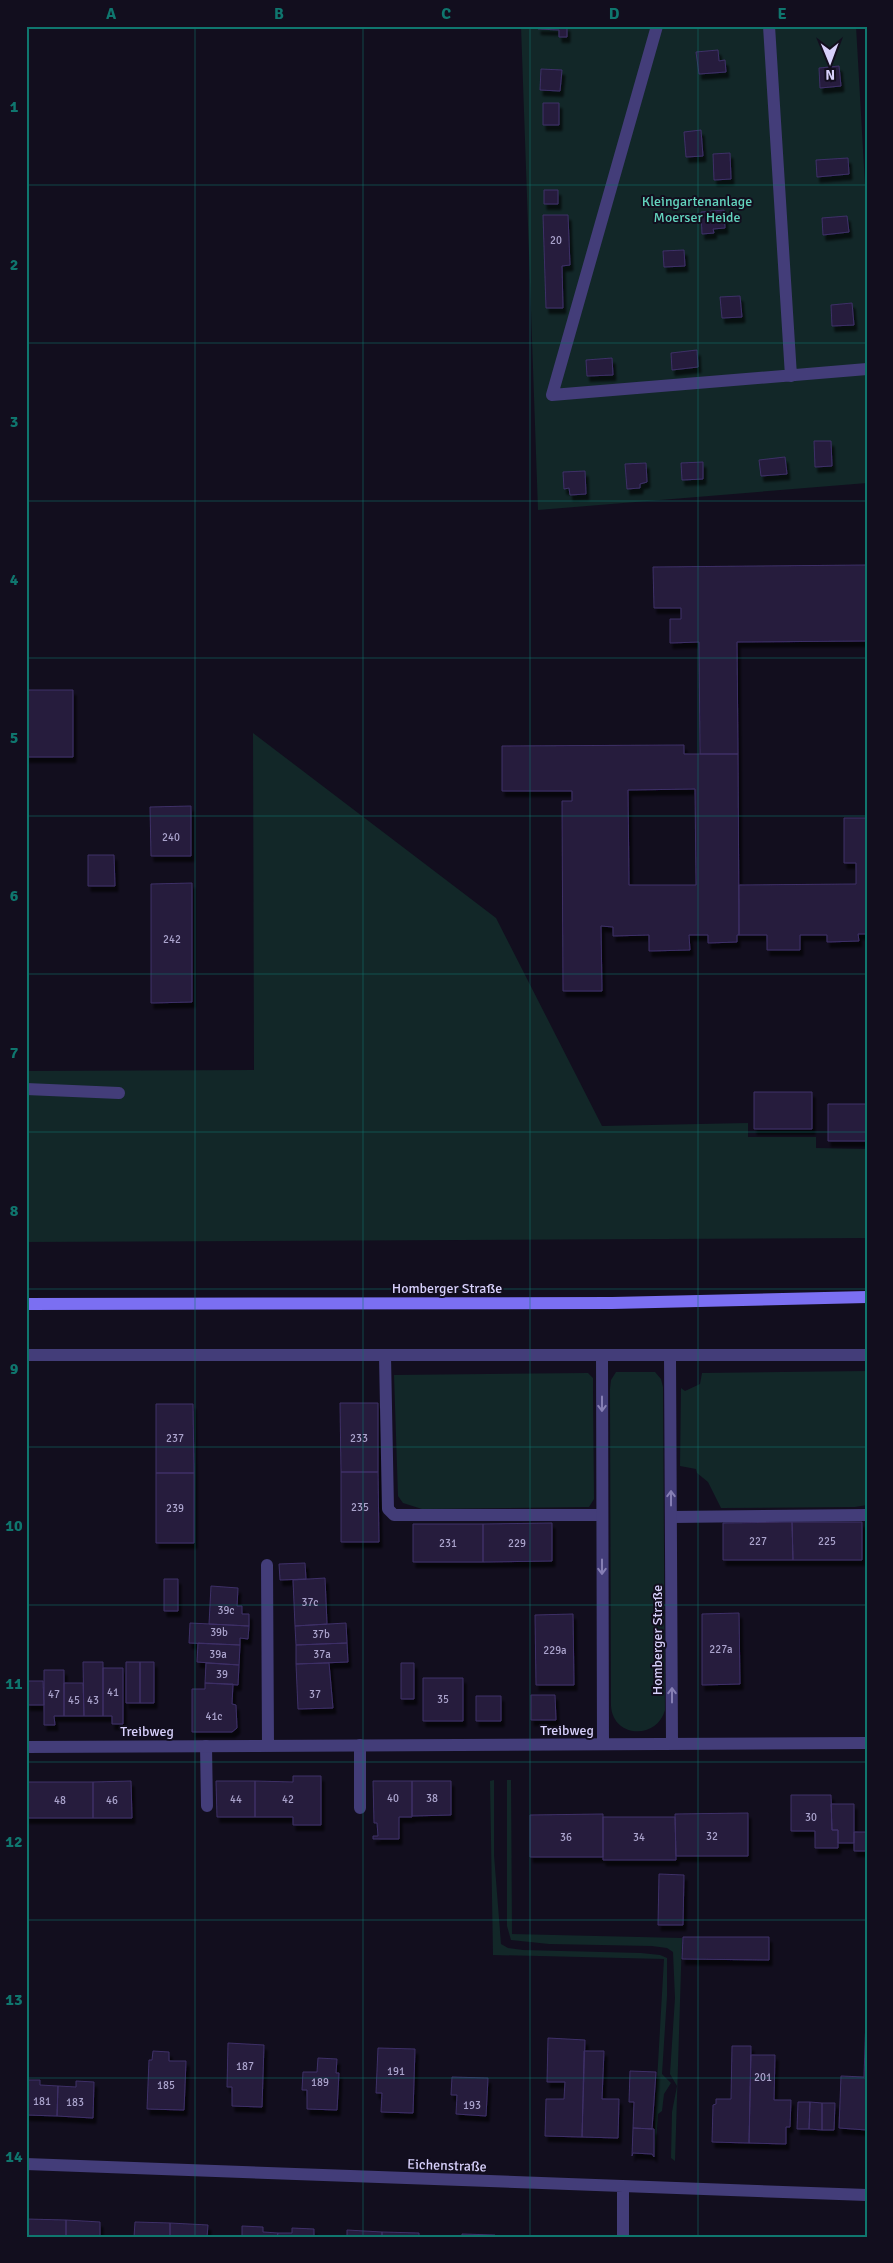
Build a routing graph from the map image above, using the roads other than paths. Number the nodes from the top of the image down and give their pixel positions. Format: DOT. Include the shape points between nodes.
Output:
graph roads {
  1 [pos="657,26"];
  2 [pos="769,26"];
  3 [pos="867,369"];
  4 [pos="791,376"];
  5 [pos="26,1089"];
  6 [pos="119,1093"];
  7 [pos="867,1297"];
  8 [pos="26,1304"];
  9 [pos="26,1355"];
  10 [pos="867,1355"];
  11 [pos="385,1356"];
  12 [pos="602,1356"];
  13 [pos="670,1356"];
  14 [pos="602,1515"];
  15 [pos="867,1515"];
  16 [pos="671,1517"];
  17 [pos="267,1565"];
  18 [pos="603,1744"];
  19 [pos="672,1744"];
  20 [pos="867,1744"];
  21 [pos="360,1745"];
  22 [pos="206,1746"];
  23 [pos="268,1746"];
  24 [pos="26,1747"];
  25 [pos="207,1806"];
  26 [pos="360,1808"];
  27 [pos="26,2164"];
  28 [pos="623,2186"];
  29 [pos="867,2195"];
  30 [pos="623,2237"];
  1 -- 4 [label="street" via="552,395"];
  2 -- 4 [label="street"];
  3 -- 4 [label="street"];
  5 -- 6 [label="street"];
  7 -- 8 [label="main road, Homberger Straße" via="612,1303"];
  9 -- 11 [label="street"];
  10 -- 13 [label="street"];
  11 -- 12 [label="street"];
  11 -- 14 [label="street" via="388,1509 394,1515"];
  12 -- 13 [label="street"];
  12 -- 14 [label="street, one-way"];
  16 -- 13 [label="street, Homberger Straße, one-way"];
  14 -- 18 [label="street, one-way"];
  15 -- 16 [label="street"];
  19 -- 16 [label="street, Homberger Straße, one-way"];
  17 -- 23 [label="street"];
  18 -- 19 [label="street, Treibweg"];
  18 -- 21 [label="street, Treibweg"];
  19 -- 20 [label="street, Treibweg"];
  21 -- 23 [label="street, Treibweg"];
  21 -- 26 [label="street"];
  22 -- 23 [label="street, Treibweg"];
  22 -- 24 [label="street, Treibweg"];
  22 -- 25 [label="street"];
  27 -- 28 [label="street, Eichenstraße"];
  28 -- 29 [label="street, Eichenstraße"];
  28 -- 30 [label="street"];
}
